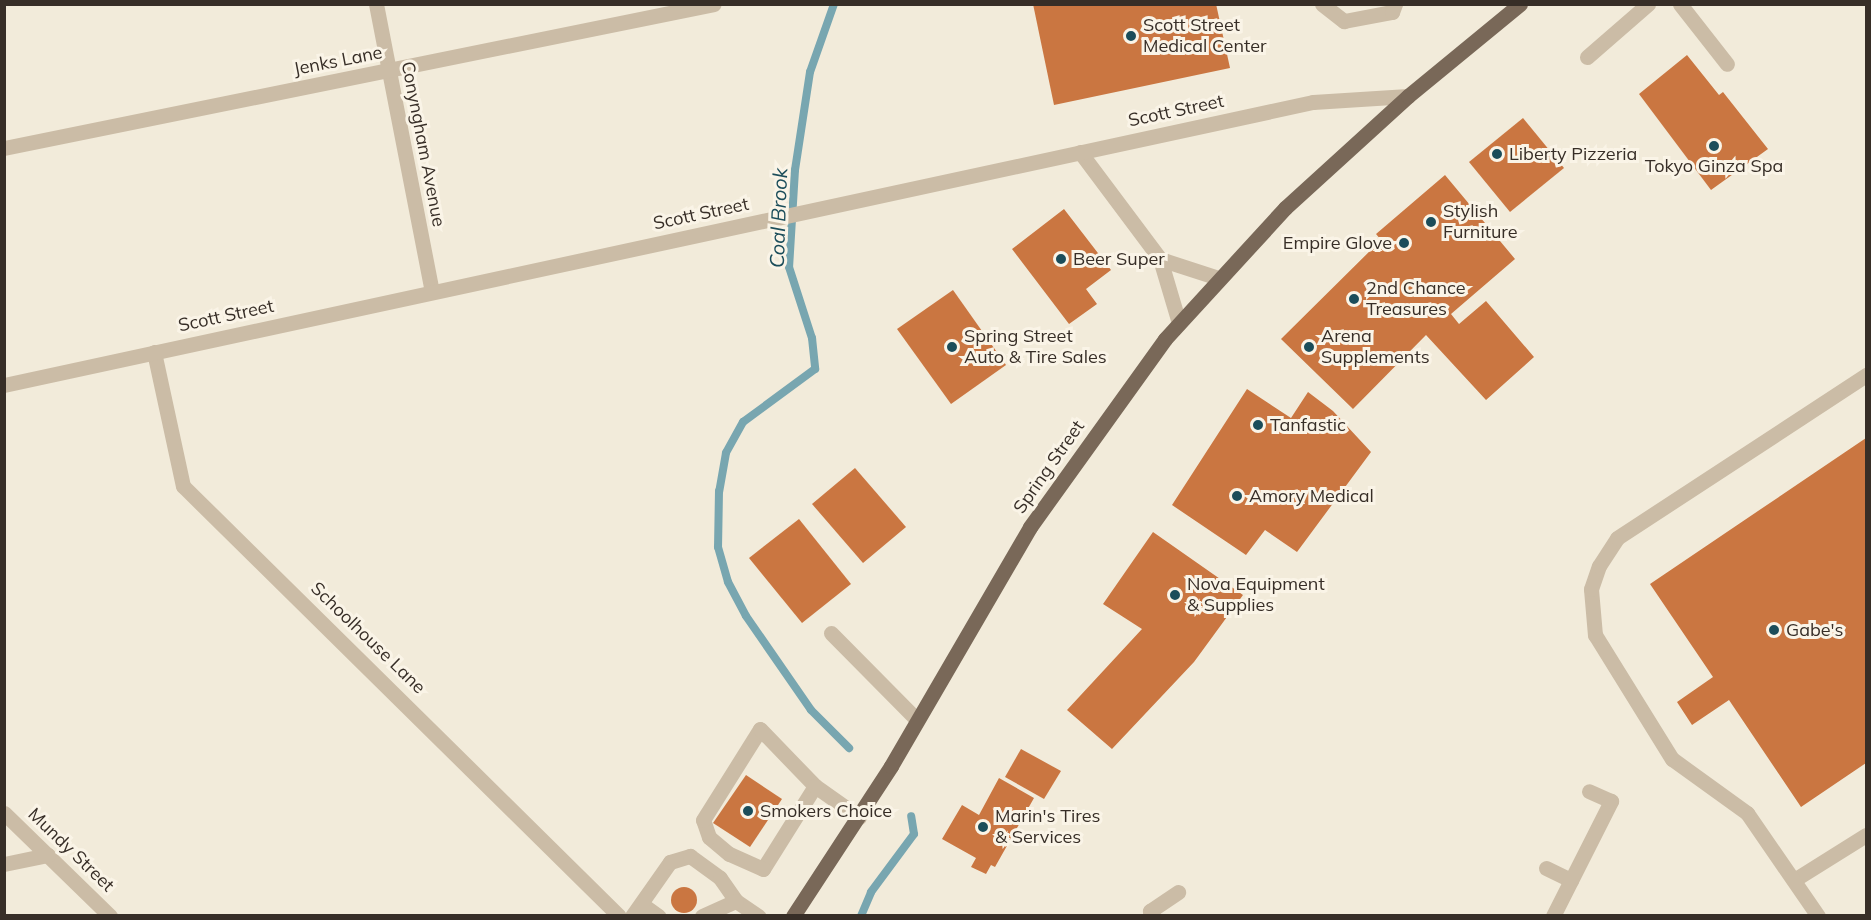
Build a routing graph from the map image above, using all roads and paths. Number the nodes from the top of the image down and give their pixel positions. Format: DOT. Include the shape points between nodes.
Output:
graph roads {
  1 [pos="376,4"];
  2 [pos="714,4"];
  3 [pos="1322,4"];
  4 [pos="1395,4"];
  5 [pos="1520,4"];
  6 [pos="1648,4"];
  7 [pos="1680,4"];
  8 [pos="1587,57"];
  9 [pos="1727,64"];
  10 [pos="389,71"];
  11 [pos="1408,96"];
  12 [pos="4,148"];
  13 [pos="1080,152"];
  14 [pos="1160,259"];
  15 [pos="1218,278"];
  16 [pos="432,291"];
  17 [pos="1179,323"];
  18 [pos="154,352"];
  19 [pos="1866,375"];
  20 [pos="4,385"];
  21 [pos="831,633"];
  22 [pos="917,720"];
  23 [pos="815,786"];
  24 [pos="1589,791"];
  25 [pos="4,813"];
  26 [pos="859,817"];
  27 [pos="1866,835"];
  28 [pos="48,855"];
  29 [pos="4,864"];
  30 [pos="1546,868"];
  31 [pos="1571,880"];
  32 [pos="1794,880"];
  33 [pos="1178,892"];
  34 [pos="736,901"];
  35 [pos="638,910"];
  36 [pos="110,915"];
  37 [pos="619,915"];
  38 [pos="658,915"];
  39 [pos="702,915"];
  40 [pos="758,915"];
  41 [pos="793,915"];
  42 [pos="1153,915"];
  43 [pos="1553,915"];
  44 [pos="1818,915"];
  1 -- 10 [label="street, Conyngham Avenue"];
  2 -- 10 [label="street, Jenks Lane"];
  3 -- 4 [label="street" via="1344,21 1392,12"];
  5 -- 11 [label="main road"];
  6 -- 8 [label="street"];
  7 -- 9 [label="street"];
  10 -- 12 [label="street, Jenks Lane"];
  10 -- 16 [label="street, Conyngham Avenue"];
  11 -- 13 [label="street, Scott Street" via="1312,102"];
  11 -- 15 [label="main road, Spring Street" via="1285,208"];
  13 -- 14 [label="street"];
  13 -- 16 [label="street, Scott Street"];
  14 -- 15 [label="street"];
  14 -- 17 [label="street"];
  15 -- 17 [label="main road, Spring Street"];
  16 -- 18 [label="street, Scott Street"];
  17 -- 22 [label="main road, Spring Street" via="1030,527"];
  18 -- 20 [label="street, Scott Street"];
  18 -- 37 [label="street, Schoolhouse Lane" via="183,486"];
  19 -- 32 [label="street" via="1617,538 1590,589 1595,635 1672,759 1747,813"];
  21 -- 22 [label="street"];
  22 -- 26 [label="main road, Spring Street"];
  23 -- 23 [label="street" via="760,729 703,820 709,837 729,854 763,869"];
  23 -- 26 [label="street"];
  24 -- 31 [label="street" via="1611,801"];
  25 -- 28 [label="street, Mundy Street"];
  26 -- 41 [label="main road, Spring Street"];
  27 -- 32 [label="street"];
  28 -- 29 [label="street"];
  28 -- 36 [label="street, Mundy Street"];
  30 -- 31 [label="street"];
  31 -- 43 [label="street"];
  32 -- 44 [label="street"];
  33 -- 42 [label="street" via="1150,911"];
  34 -- 35 [label="street" via="720,878 690,856 670,862"];
  34 -- 39 [label="street"];
  34 -- 40 [label="street"];
  35 -- 38 [label="street"];
}
